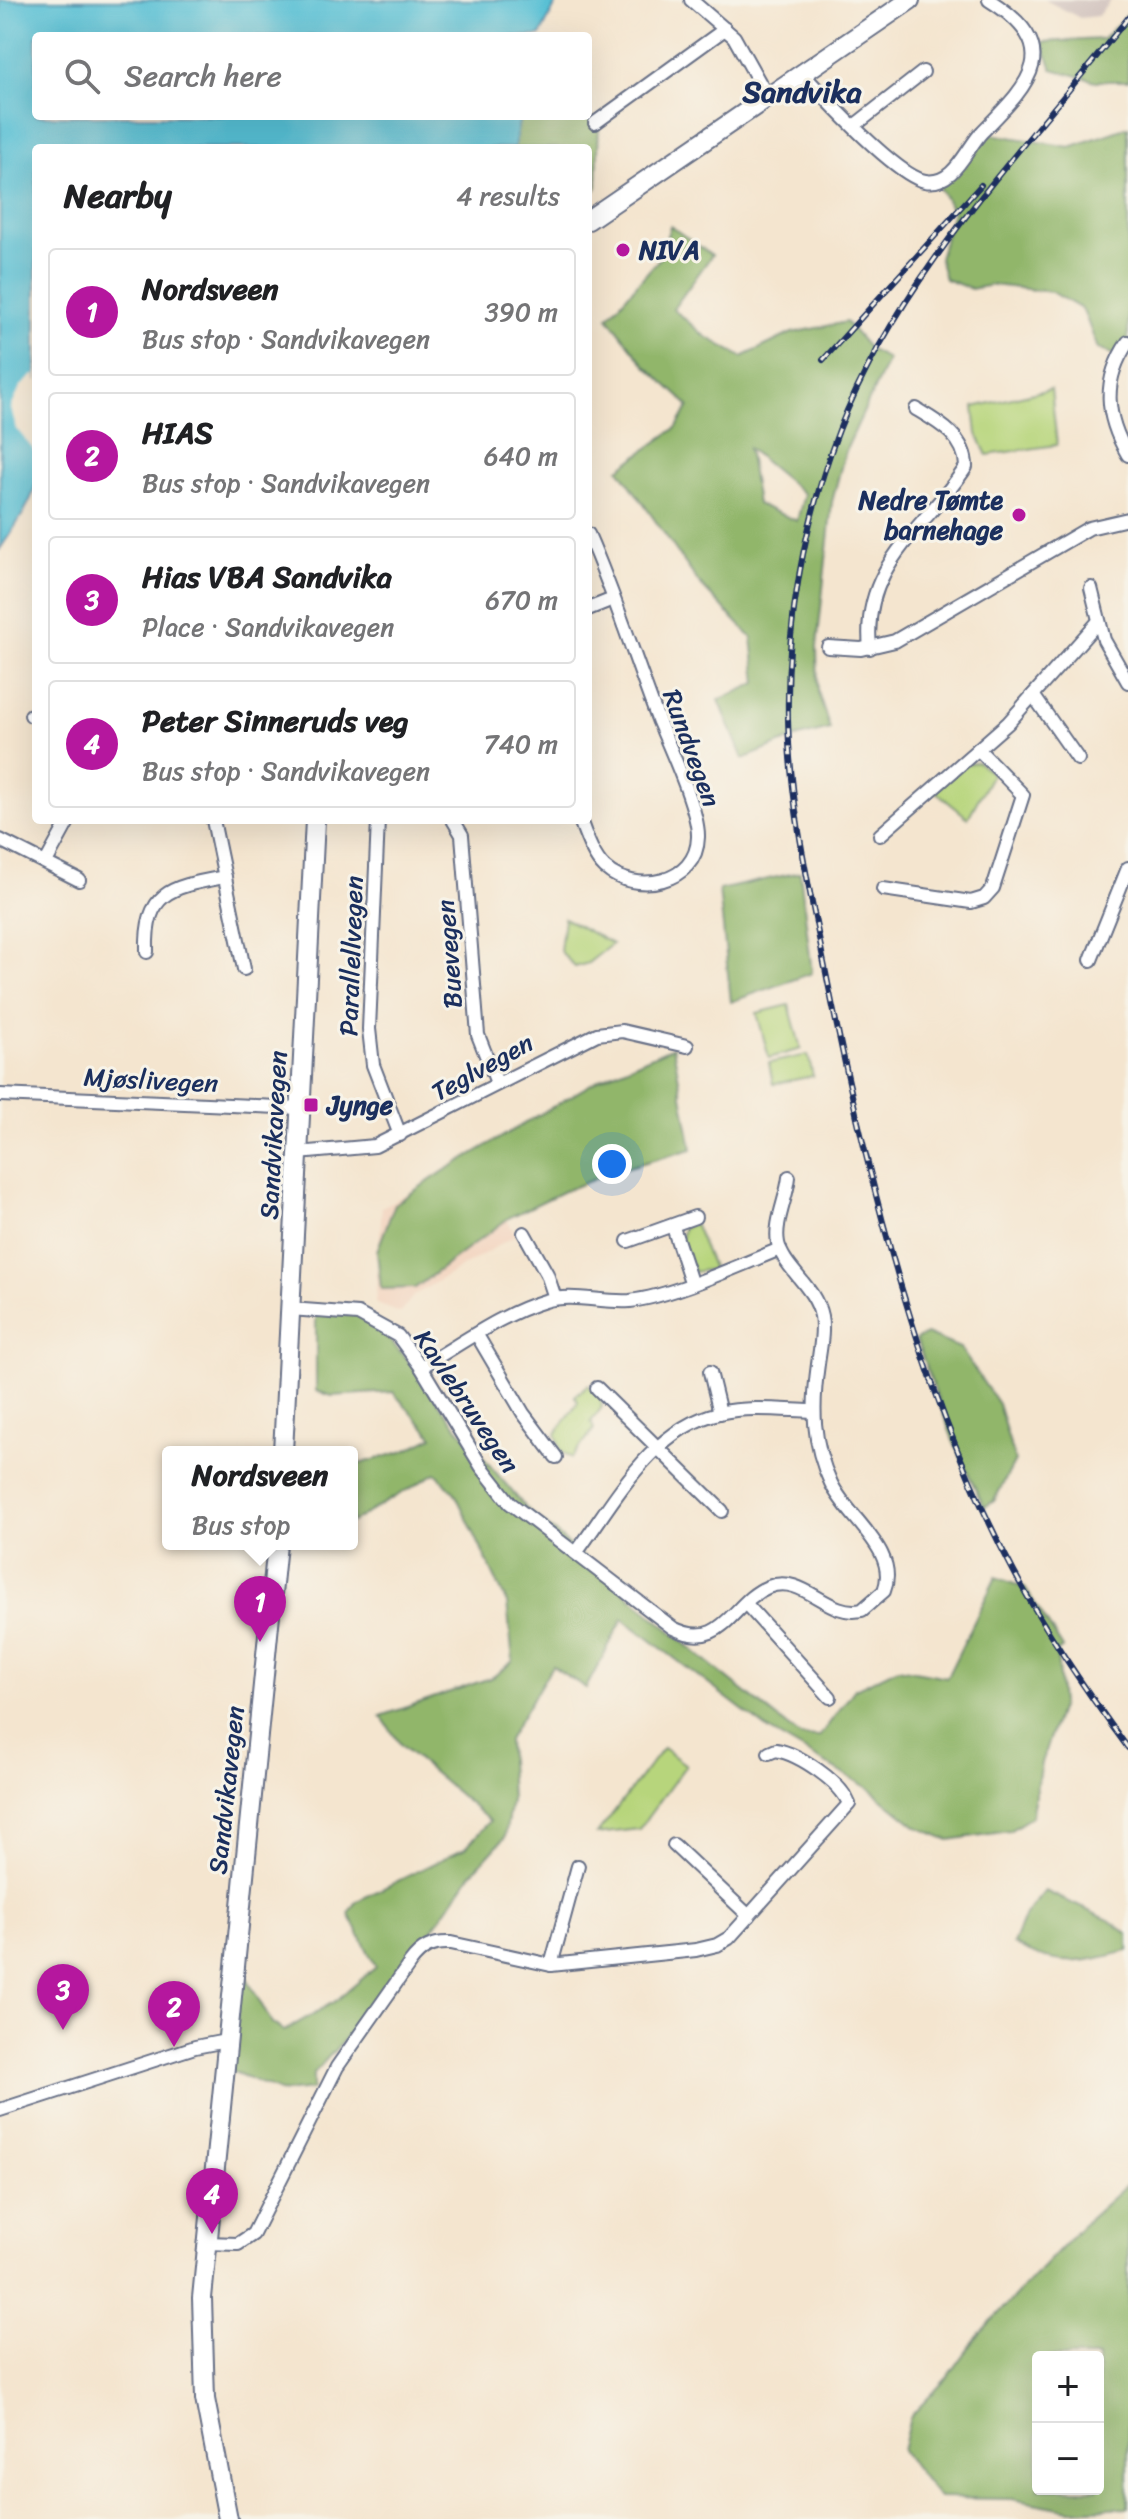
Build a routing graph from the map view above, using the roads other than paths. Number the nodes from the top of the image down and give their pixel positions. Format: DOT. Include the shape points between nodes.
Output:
graph roads {
  1 [pos="691,0"];
  2 [pos="910,0"];
  3 [pos="989,0"];
  4 [pos="725,29"];
  5 [pos="923,72"];
  6 [pos="802,73"];
  7 [pos="767,96"];
  8 [pos="595,123"];
  9 [pos="854,126"];
  10 [pos="592,217"];
  11 [pos="1128,342"];
  12 [pos="916,409"];
  13 [pos="1128,455"];
  14 [pos="1128,519"];
  15 [pos="592,544"];
  16 [pos="1091,588"];
  17 [pos="613,599"];
  18 [pos="592,607"];
  19 [pos="1098,622"];
  20 [pos="828,647"];
  21 [pos="870,648"];
  22 [pos="1128,682"];
  23 [pos="1033,695"];
  24 [pos="978,749"];
  25 [pos="1078,759"];
  26 [pos="67,824"];
  27 [pos="214,824"];
  28 [pos="315,824"];
  29 [pos="378,824"];
  30 [pos="455,824"];
  31 [pos="582,824"];
  32 [pos="880,835"];
  33 [pos="0,840"];
  34 [pos="46,862"];
  35 [pos="1127,873"];
  36 [pos="225,877"];
  37 [pos="79,880"];
  38 [pos="883,889"];
  39 [pos="147,952"];
  40 [pos="1091,960"];
  41 [pos="244,969"];
  42 [pos="687,1046"];
  43 [pos="497,1083"];
  44 [pos="0,1095"];
  45 [pos="300,1108"];
  46 [pos="400,1135"];
  47 [pos="298,1153"];
  48 [pos="789,1177"];
  49 [pos="695,1217"];
  50 [pos="673,1227"];
  51 [pos="524,1233"];
  52 [pos="628,1241"];
  53 [pos="780,1249"];
  54 [pos="691,1282"];
  55 [pos="555,1298"];
  56 [pos="290,1309"];
  57 [pos="477,1335"];
  58 [pos="421,1367"];
  59 [pos="710,1372"];
  60 [pos="597,1388"];
  61 [pos="812,1411"];
  62 [pos="720,1413"];
  63 [pos="283,1446"];
  64 [pos="656,1448"];
  65 [pos="556,1457"];
  66 [pos="722,1511"];
  67 [pos="276,1550"];
  68 [pos="576,1553"];
  69 [pos="747,1605"];
  70 [pos="830,1697"];
  71 [pos="769,1753"];
  72 [pos="674,1845"];
  73 [pos="578,1866"];
  74 [pos="749,1916"];
  75 [pos="551,1965"];
  76 [pos="226,2041"];
  77 [pos="0,2110"];
  78 [pos="206,2243"];
  79 [pos="228,2519"];
  1 -- 4 [label="street"];
  2 -- 6 [label="main road"];
  3 -- 9 [label="street" via="1020,26 1035,56 1033,71 946,177 927,181 912,175"];
  4 -- 7 [label="street"];
  4 -- 8 [label="street"];
  5 -- 9 [label="street"];
  6 -- 7 [label="main road"];
  6 -- 9 [label="street"];
  7 -- 10 [label="main road"];
  11 -- 13 [label="street" via="1115,363 1109,390 1114,429"];
  12 -- 21 [label="street" via="959,442 966,467 889,561 869,618"];
  14 -- 21 [label="street" via="1089,528 902,638"];
  15 -- 17 [label="street, Rundvegen"];
  16 -- 19 [label="street"];
  17 -- 18 [label="street"];
  17 -- 31 [label="street, Rundvegen" via="698,839 693,855 675,875 638,883 604,867"];
  19 -- 22 [label="street"];
  19 -- 23 [label="street"];
  20 -- 21 [label="street"];
  23 -- 24 [label="street"];
  23 -- 25 [label="street"];
  24 -- 32 [label="street"];
  24 -- 38 [label="street" via="1023,795 993,888 971,902"];
  26 -- 34 [label="street"];
  27 -- 36 [label="street"];
  28 -- 45 [label="main road, Sandvikavegen"];
  29 -- 46 [label="street, Parallellvegen" via="369,1029 373,1065"];
  30 -- 43 [label="street, Buevegen" via="462,835 478,1035"];
  33 -- 34 [label="street"];
  34 -- 37 [label="street"];
  35 -- 40 [label="street"];
  36 -- 39 [label="street" via="176,888 155,903 148,918"];
  36 -- 41 [label="street"];
  42 -- 43 [label="street, Teglvegen" via="610,1031"];
  43 -- 46 [label="street, Teglvegen"];
  44 -- 45 [label="street, Mjøslivegen"];
  45 -- 47 [label="main road, Sandvikavegen"];
  46 -- 47 [label="street, Teglvegen" via="357,1150"];
  47 -- 56 [label="main road, Sandvikavegen"];
  48 -- 53 [label="street" via="777,1233"];
  49 -- 50 [label="street"];
  50 -- 52 [label="street"];
  50 -- 54 [label="street"];
  51 -- 55 [label="street"];
  53 -- 54 [label="street"];
  53 -- 61 [label="street, Kavlebruvegen" via="818,1308 821,1334"];
  54 -- 55 [label="street" via="632,1300"];
  55 -- 57 [label="street" via="523,1308"];
  56 -- 58 [label="street, Kavlebruvegen" via="347,1312 376,1321 398,1336"];
  56 -- 63 [label="main road, Sandvikavegen"];
  57 -- 58 [label="street"];
  57 -- 65 [label="street"];
  58 -- 68 [label="street, Kavlebruvegen" via="499,1490 523,1515"];
  59 -- 62 [label="street"];
  60 -- 64 [label="street"];
  61 -- 62 [label="street"];
  61 -- 69 [label="street, Kavlebruvegen" via="831,1485 885,1555 888,1582 877,1601 854,1612 792,1586 771,1586"];
  62 -- 64 [label="street" via="694,1422"];
  64 -- 66 [label="street" via="713,1494"];
  64 -- 68 [label="street"];
  67 -- 76 [label="main road, Sandvikavegen"];
  68 -- 69 [label="street, Kavlebruvegen" via="686,1634 717,1629"];
  69 -- 70 [label="street"];
  71 -- 74 [label="street" via="792,1755 844,1792 849,1804"];
  72 -- 74 [label="street"];
  73 -- 75 [label="street"];
  74 -- 75 [label="street" via="724,1942 706,1948"];
  75 -- 78 [label="street" via="451,1943 419,1951 337,2067 253,2234 238,2244"];
  76 -- 77 [label="street"];
  76 -- 78 [label="main road, Sandvikavegen"];
  78 -- 79 [label="main road, Sandvikavegen" via="205,2399"];
}
